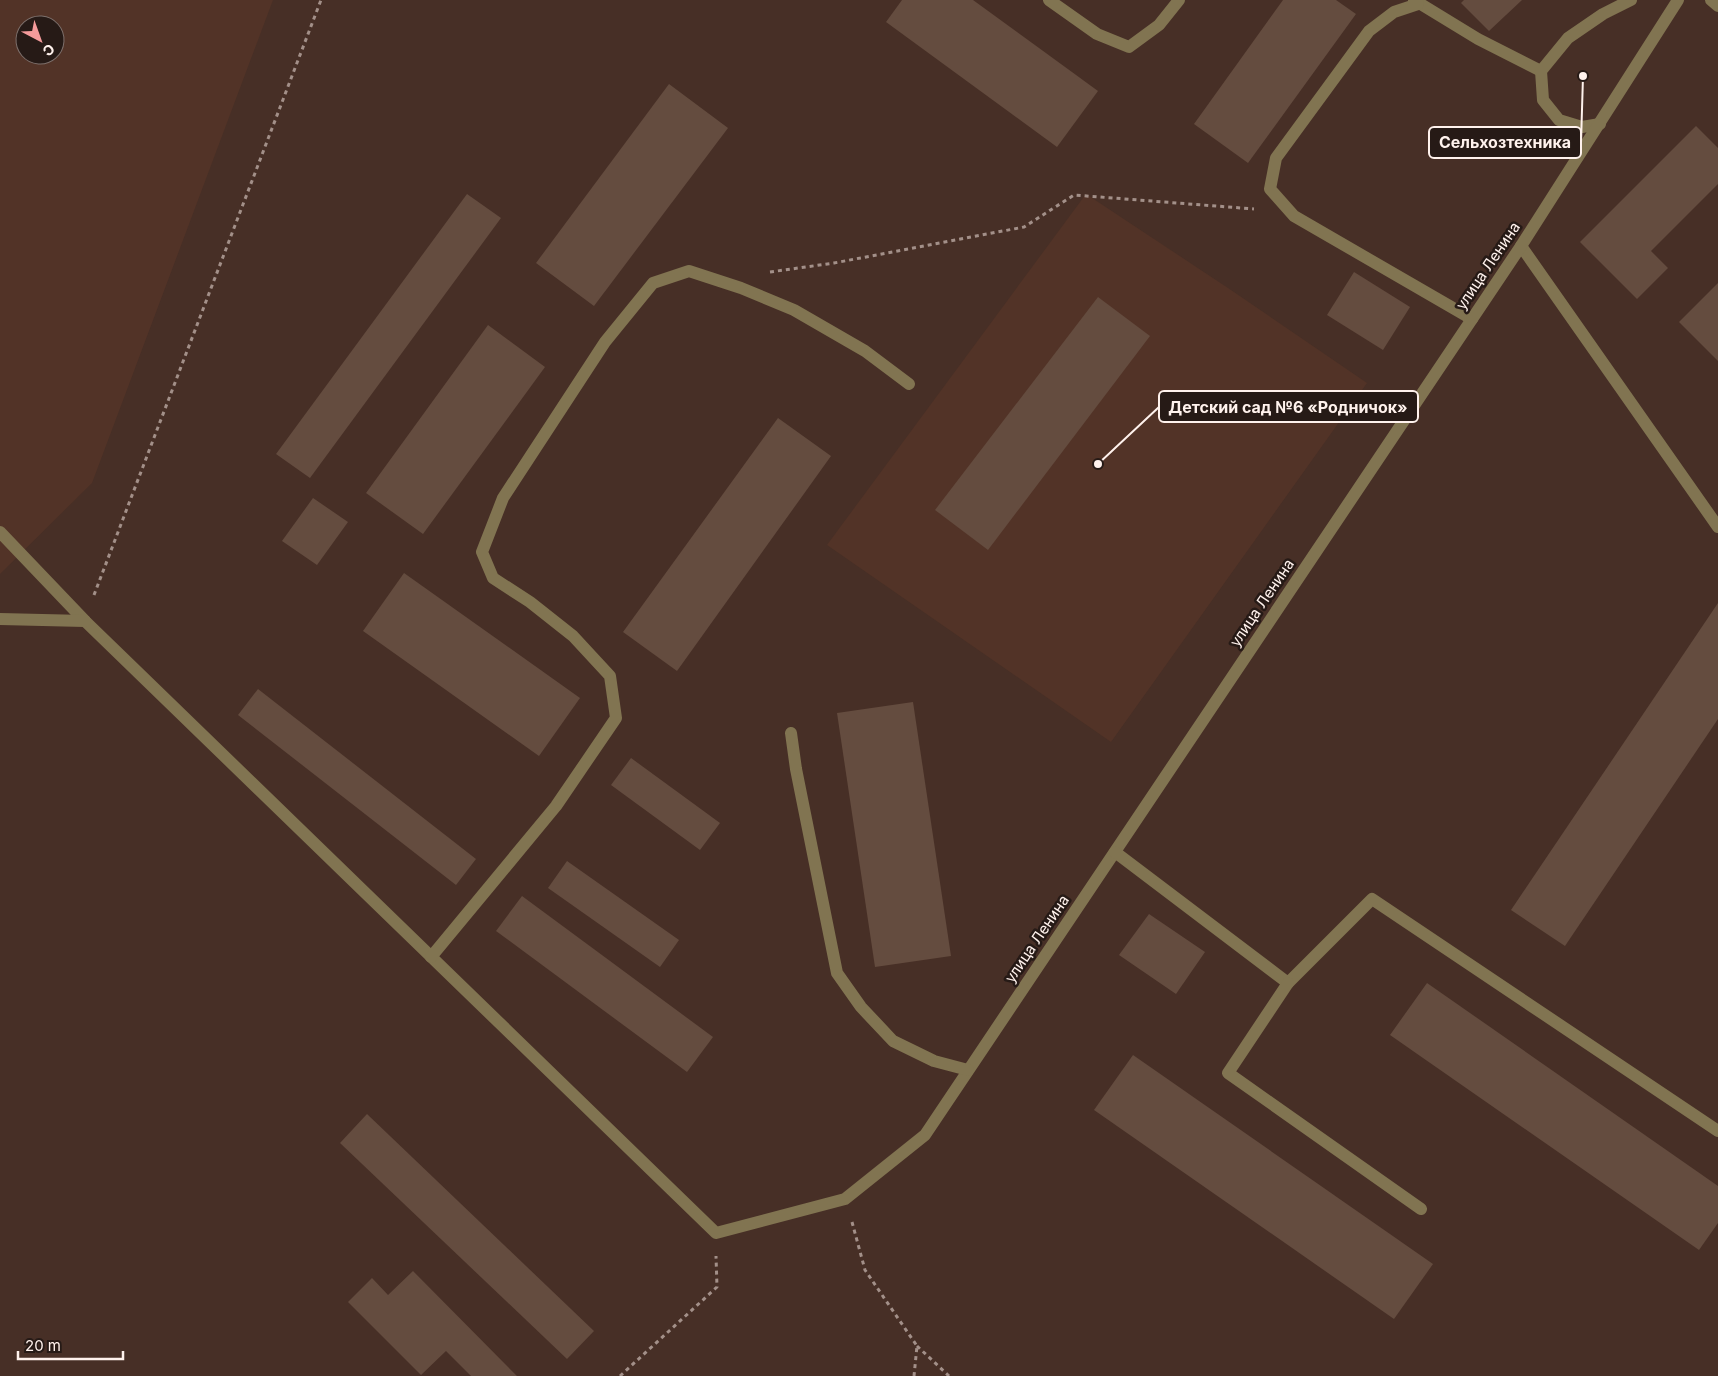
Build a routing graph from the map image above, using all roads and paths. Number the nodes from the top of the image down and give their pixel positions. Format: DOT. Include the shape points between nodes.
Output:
graph roads {
  1 [pos="321,0"];
  2 [pos="1049,0"];
  3 [pos="1179,0"];
  4 [pos="1632,0"];
  5 [pos="1678,0"];
  6 [pos="1711,0"];
  7 [pos="1416,2"];
  8 [pos="1718,6"];
  9 [pos="1542,71"];
  10 [pos="1600,124"];
  11 [pos="1294,216"];
  12 [pos="1521,246"];
  13 [pos="761,273"];
  14 [pos="1472,319"];
  15 [pos="909,384"];
  16 [pos="1718,527"];
  17 [pos="0,532"];
  18 [pos="0,619"];
  19 [pos="85,621"];
  20 [pos="791,732"];
  21 [pos="1115,852"];
  22 [pos="431,957"];
  23 [pos="1288,983"];
  24 [pos="968,1070"];
  25 [pos="1718,1131"];
  26 [pos="845,1200"];
  27 [pos="1421,1209"];
  28 [pos="716,1233"];
  29 [pos="917,1346"];
  30 [pos="620,1376"];
  31 [pos="914,1376"];
  32 [pos="949,1376"];
  1 -- 19 [label="path"];
  2 -- 3 [label="street" via="1097,34 1129,47 1160,25"];
  4 -- 9 [label="street" via="1603,14 1568,38"];
  5 -- 10 [label="street, улица Ленина"];
  6 -- 8 [label="street"];
  7 -- 9 [label="street"];
  7 -- 11 [label="street" via="1394,12 1369,31 1276,158 1270,189"];
  9 -- 10 [label="street" via="1543,100 1559,120 1582,127"];
  10 -- 12 [label="street, улица Ленина"];
  11 -- 13 [label="path" via="1242,207 1074,195 1024,227 834,263"];
  11 -- 14 [label="street"];
  12 -- 14 [label="street, улица Ленина"];
  12 -- 16 [label="street"];
  14 -- 21 [label="street, улица Ленина"];
  15 -- 22 [label="street" via="865,351 794,310 741,288 689,271 654,283 605,342 503,498 482,552 493,578 530,602 572,636 610,676 616,718 556,806"];
  17 -- 19 [label="street"];
  18 -- 19 [label="street"];
  19 -- 22 [label="street"];
  20 -- 24 [label="street" via="837,973 861,1007 893,1041 934,1060"];
  21 -- 23 [label="street"];
  21 -- 24 [label="street, улица Ленина"];
  22 -- 28 [label="street"];
  23 -- 25 [label="street" via="1372,899"];
  23 -- 27 [label="street" via="1228,1073"];
  24 -- 26 [label="street, улица Ленина" via="925,1135"];
  26 -- 28 [label="street"];
  26 -- 29 [label="path" via="865,1270"];
  28 -- 30 [label="path" via="717,1287"];
  29 -- 31 [label="path"];
  29 -- 32 [label="path"];
}
